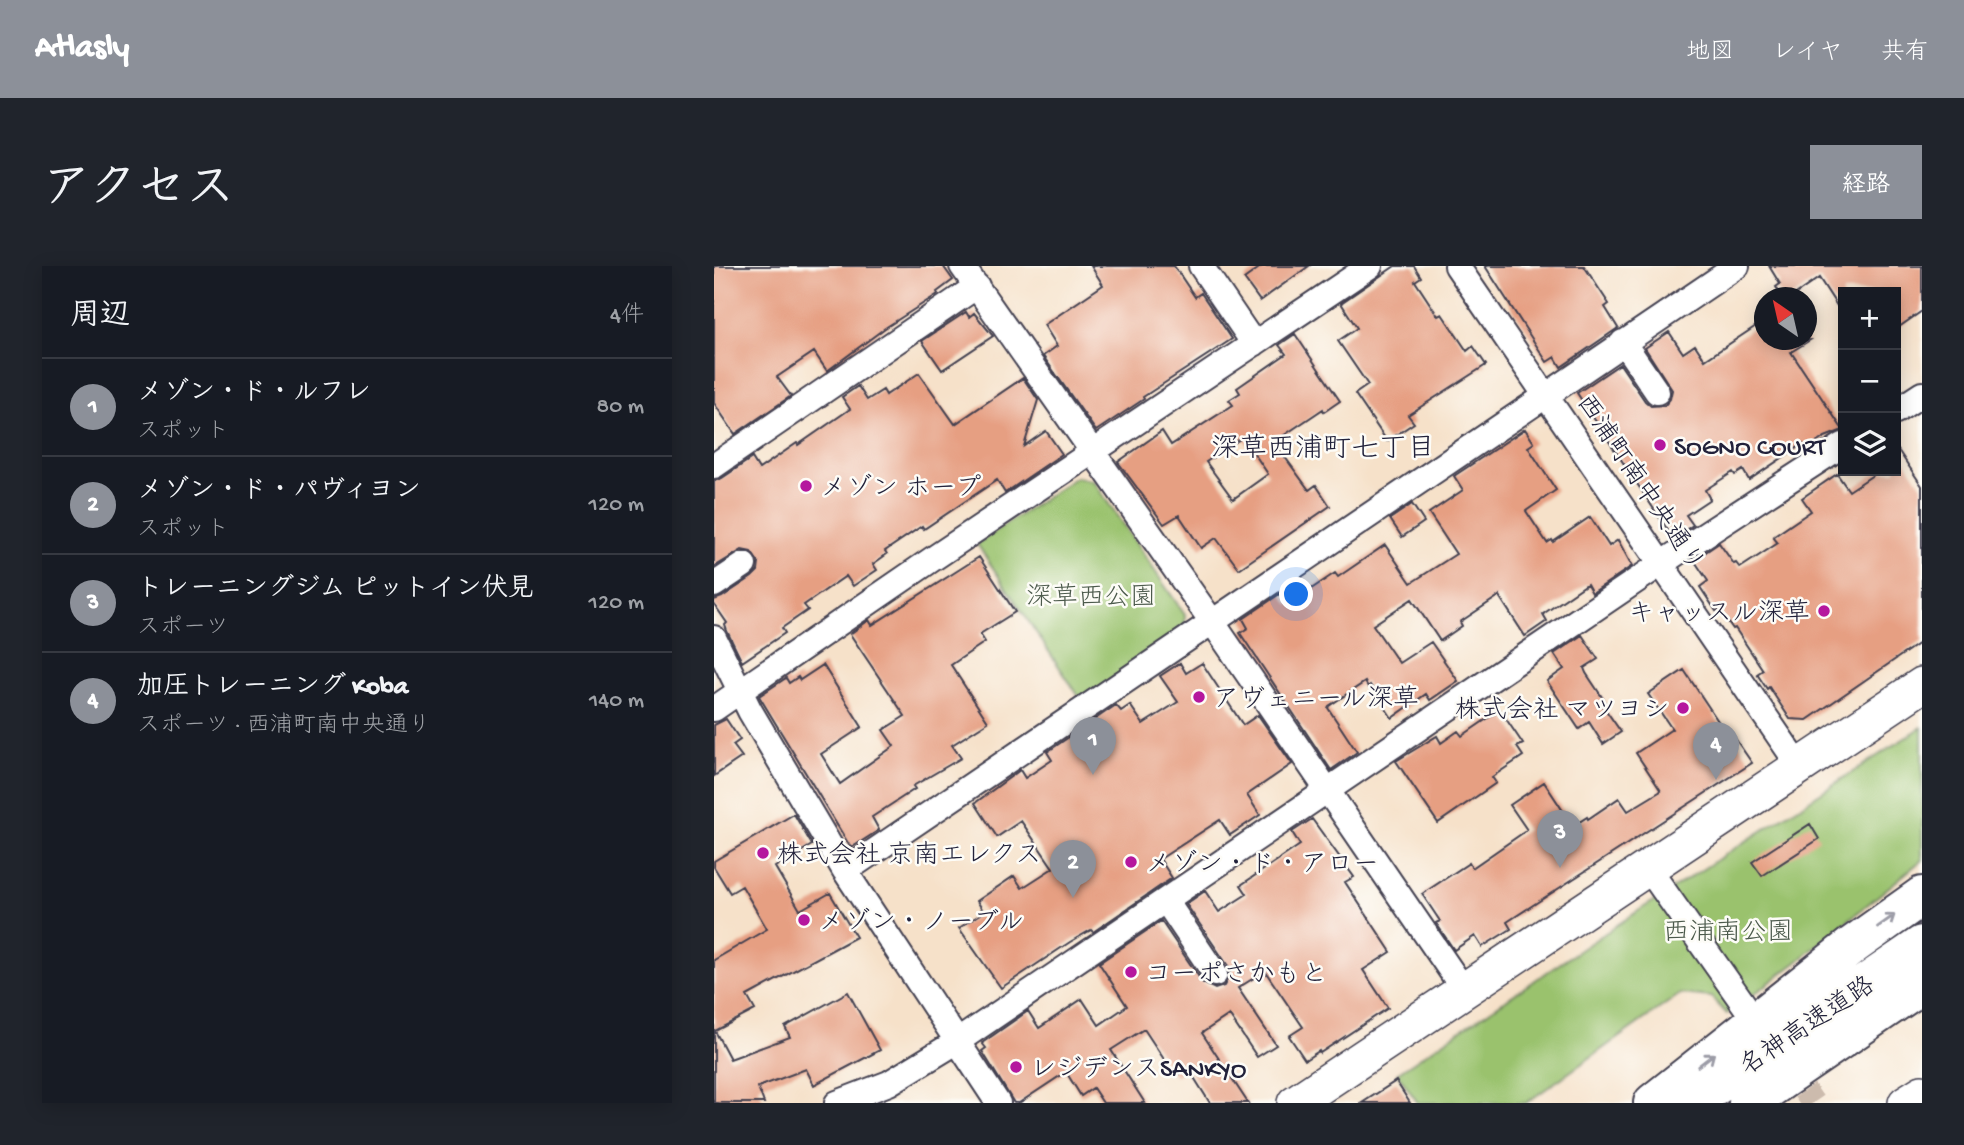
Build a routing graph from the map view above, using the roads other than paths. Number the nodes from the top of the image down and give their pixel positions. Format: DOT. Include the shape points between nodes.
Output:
graph roads {
  1 [pos="962,266"];
  2 [pos="1201,266"];
  3 [pos="1370,266"];
  4 [pos="1457,266"];
  5 [pos="1737,266"];
  6 [pos="977,286"];
  7 [pos="1623,342"];
  8 [pos="1254,344"];
  9 [pos="1657,392"];
  10 [pos="1545,394"];
  11 [pos="1922,394"];
  12 [pos="1901,408"];
  13 [pos="1838,448"];
  14 [pos="1092,452"];
  15 [pos="714,466"];
  16 [pos="1661,564"];
  17 [pos="744,565"];
  18 [pos="714,585"];
  19 [pos="1213,622"];
  20 [pos="714,638"];
  21 [pos="1922,685"];
  22 [pos="740,692"];
  23 [pos="714,709"];
  24 [pos="1800,767"];
  25 [pos="1328,792"];
  26 [pos="1648,868"];
  27 [pos="845,871"];
  28 [pos="1922,896"];
  29 [pos="1166,901"];
  30 [pos="1922,945"];
  31 [pos="1215,974"];
  32 [pos="1922,984"];
  33 [pos="1464,990"];
  34 [pos="1745,1006"];
  35 [pos="1922,1015"];
  36 [pos="958,1041"];
  37 [pos="1922,1093"];
  38 [pos="837,1103"];
  39 [pos="998,1103"];
  40 [pos="1295,1103"];
  41 [pos="1653,1103"];
  42 [pos="1690,1103"];
  43 [pos="1748,1103"];
  44 [pos="1776,1103"];
  45 [pos="1906,1103"];
  1 -- 6 [label="street"];
  2 -- 8 [label="street"];
  3 -- 8 [label="street"];
  4 -- 10 [label="street, 西浦町南中央通り"];
  5 -- 7 [label="street"];
  6 -- 14 [label="street"];
  6 -- 15 [label="street"];
  7 -- 9 [label="street"];
  7 -- 10 [label="street"];
  8 -- 14 [label="street"];
  10 -- 16 [label="street, 西浦町南中央通り"];
  10 -- 19 [label="street"];
  11 -- 12 [label="street"];
  13 -- 16 [label="street"];
  14 -- 19 [label="street"];
  14 -- 22 [label="street"];
  16 -- 24 [label="street, 西浦町南中央通り"];
  16 -- 25 [label="street"];
  17 -- 18 [label="street"];
  19 -- 25 [label="street"];
  19 -- 27 [label="street"];
  20 -- 22 [label="street"];
  21 -- 24 [label="street"];
  22 -- 23 [label="street"];
  22 -- 27 [label="street"];
  24 -- 26 [label="street"];
  25 -- 29 [label="street"];
  25 -- 33 [label="street"];
  26 -- 33 [label="street"];
  26 -- 34 [label="street"];
  27 -- 36 [label="street"];
  41 -- 28 [label="highway, one-way"];
  29 -- 31 [label="street"];
  29 -- 36 [label="street"];
  30 -- 42 [label="highway, 名神高速道路"];
  32 -- 43 [label="highway, 名神高速道路"];
  33 -- 40 [label="street"];
  35 -- 44 [label="highway"];
  36 -- 38 [label="street" via="889,1083"];
  36 -- 39 [label="street"];
  37 -- 45 [label="street"];
}
